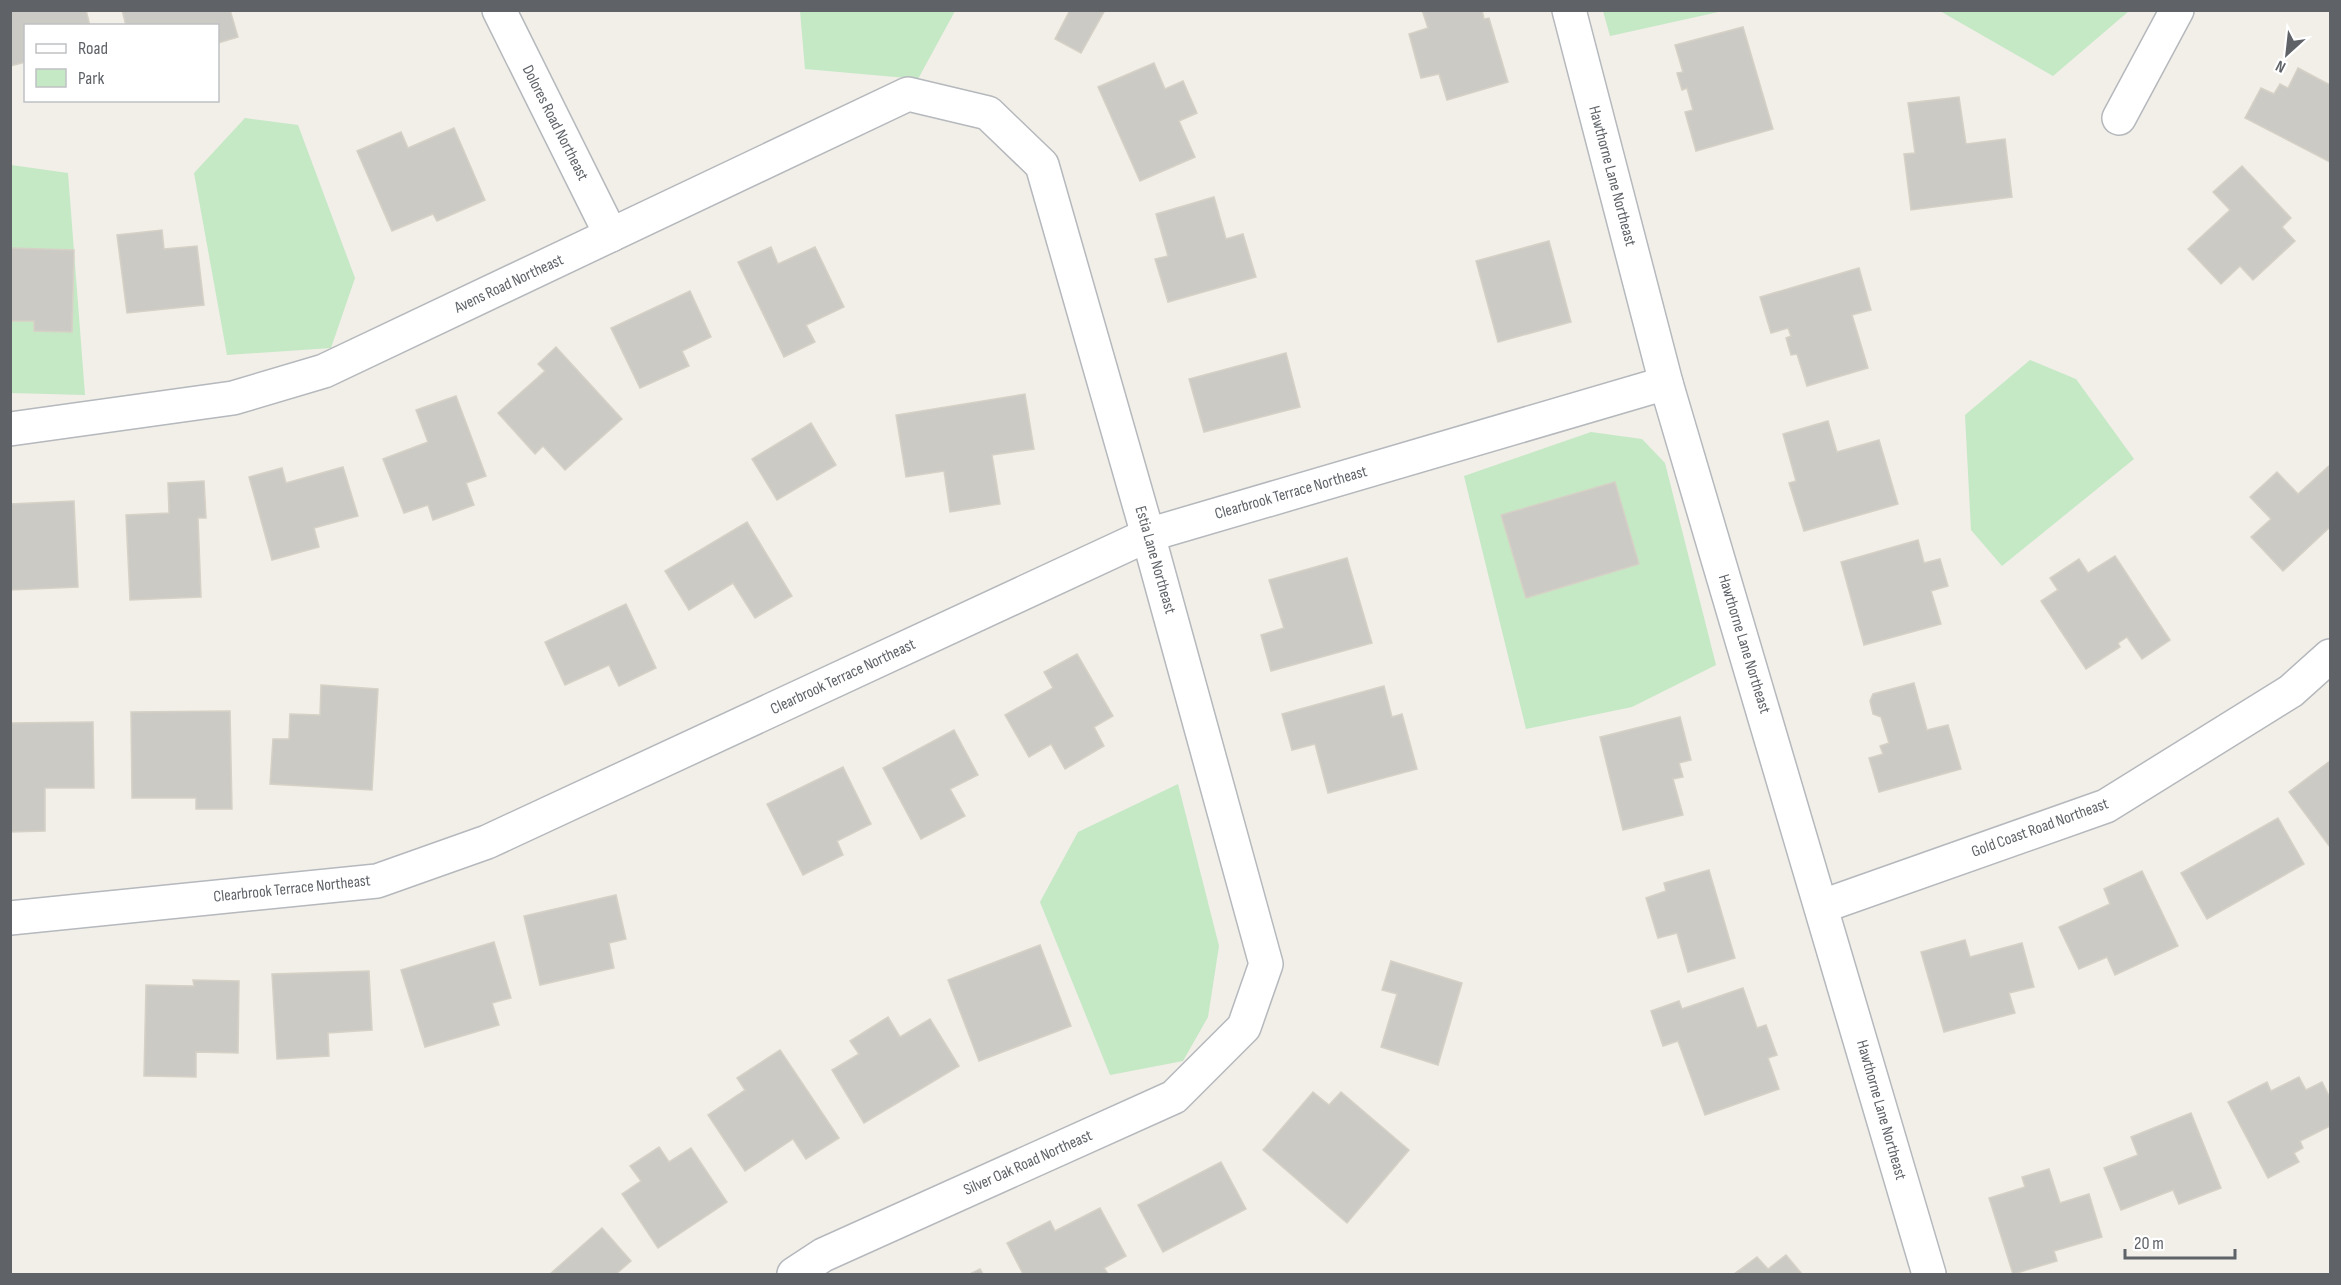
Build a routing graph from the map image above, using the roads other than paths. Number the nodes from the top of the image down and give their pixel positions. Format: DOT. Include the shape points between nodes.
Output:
graph roads {
  1 [pos="499,10"];
  2 [pos="1569,10"];
  3 [pos="2177,10"];
  4 [pos="988,113"];
  5 [pos="2119,118"];
  6 [pos="611,235"];
  7 [pos="1666,383"];
  8 [pos="10,429"];
  9 [pos="1148,535"];
  10 [pos="2331,656"];
  11 [pos="1823,906"];
  12 [pos="10,918"];
  13 [pos="1245,1026"];
  14 [pos="794,1275"];
  15 [pos="1929,1275"];
  1 -- 6 [label="street, Dolores Road Northeast"];
  2 -- 7 [label="street, Hawthorne Lane Northeast"];
  3 -- 5 [label="street"];
  4 -- 6 [label="street, Avens Road Northeast" via="908,94"];
  4 -- 9 [label="street, Estia Lane Northeast" via="1042,165"];
  6 -- 8 [label="street, Avens Road Northeast" via="324,371 233,398"];
  7 -- 9 [label="street, Clearbrook Terrace Northeast"];
  7 -- 11 [label="street, Hawthorne Lane Northeast"];
  9 -- 12 [label="street, Clearbrook Terrace Northeast" via="487,842 377,881"];
  9 -- 13 [label="street, Estia Lane Northeast" via="1266,964"];
  10 -- 11 [label="street, Gold Coast Road Northeast" via="2291,691 2106,806"];
  11 -- 15 [label="street, Hawthorne Lane Northeast"];
  13 -- 14 [label="street, Silver Oak Road Northeast" via="1174,1097 823,1254"];
}
